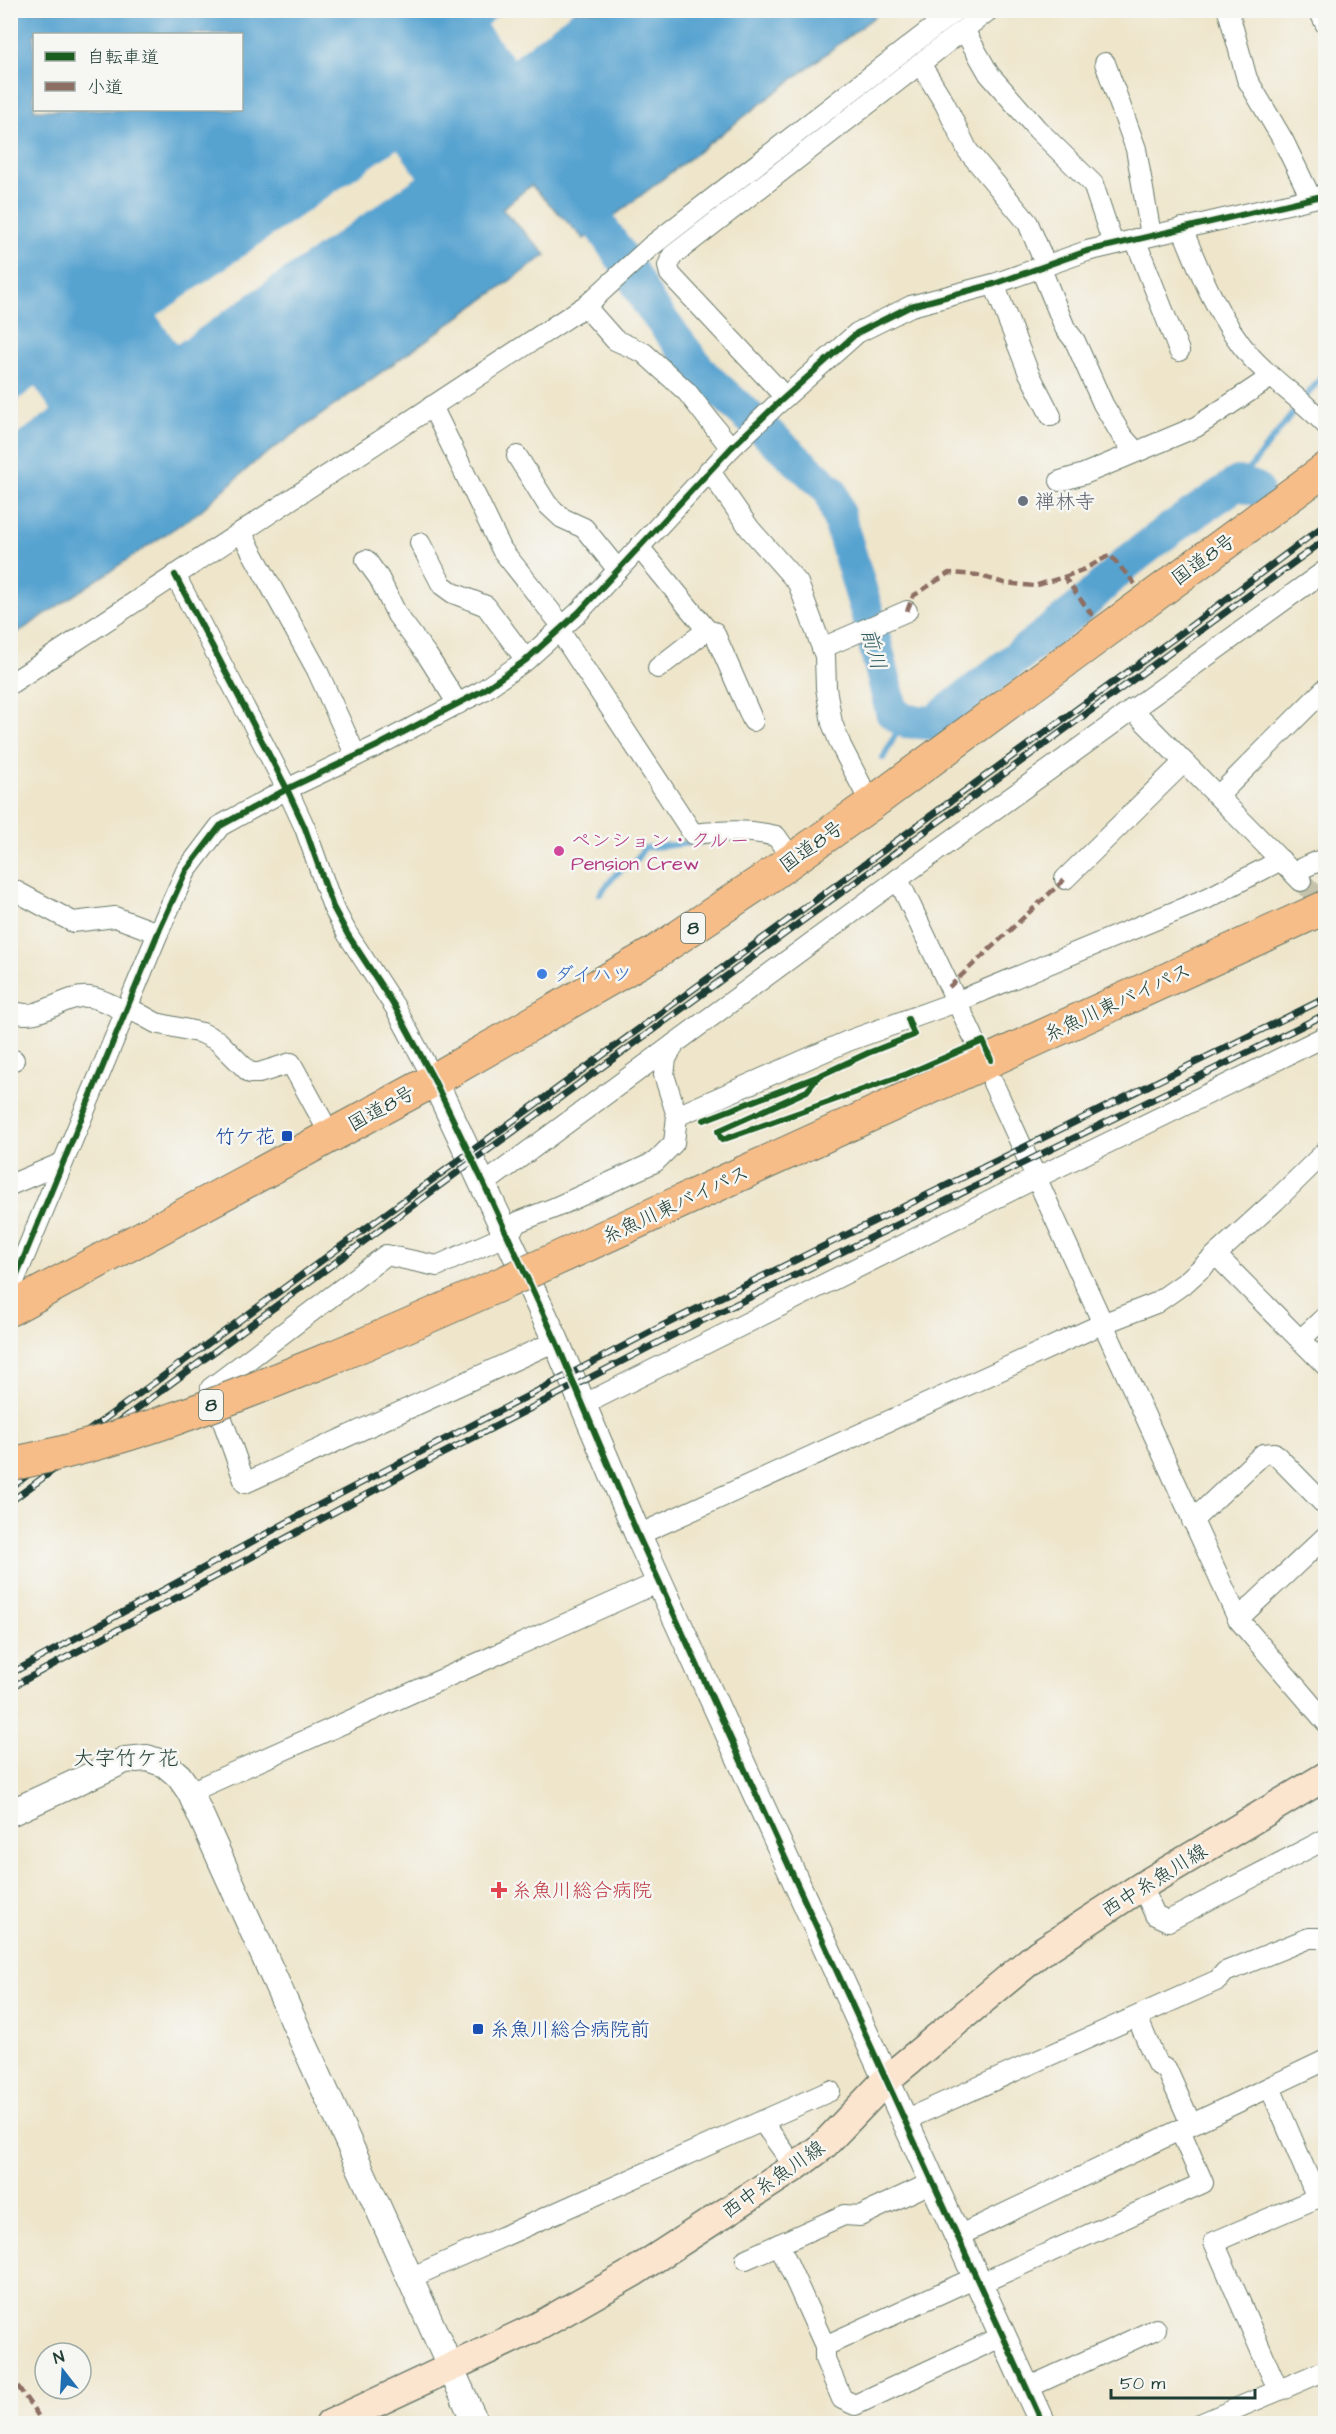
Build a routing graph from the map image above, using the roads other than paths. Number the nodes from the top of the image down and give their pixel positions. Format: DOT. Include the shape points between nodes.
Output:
graph roads {
  1 [pos="956,10"];
  2 [pos="989,10"];
  3 [pos="1228,10"];
  4 [pos="1320,10"];
  5 [pos="1326,25"];
  6 [pos="964,30"];
  7 [pos="1105,63"];
  8 [pos="921,65"];
  9 [pos="1318,196"];
  10 [pos="1182,228"];
  11 [pos="1143,237"];
  12 [pos="1113,244"];
  13 [pos="1044,267"];
  14 [pos="994,284"];
  15 [pos="586,305"];
  16 [pos="1179,351"];
  17 [pos="1271,377"];
  18 [pos="780,401"];
  19 [pos="432,406"];
  20 [pos="1051,416"];
  21 [pos="1326,425"];
  22 [pos="736,443"];
  23 [pos="1136,452"];
  24 [pos="517,456"];
  25 [pos="1326,469"];
  26 [pos="709,470"];
  27 [pos="1060,481"];
  28 [pos="241,532"];
  29 [pos="420,543"];
  30 [pos="639,547"];
  31 [pos="366,560"];
  32 [pos="618,570"];
  33 [pos="1326,570"];
  34 [pos="175,575"];
  35 [pos="907,611"];
  36 [pos="561,629"];
  37 [pos="707,630"];
  38 [pos="822,648"];
  39 [pos="526,660"];
  40 [pos="658,668"];
  41 [pos="10,684"];
  42 [pos="1326,688"];
  43 [pos="458,704"];
  44 [pos="1132,709"];
  45 [pos="753,721"];
  46 [pos="356,756"];
  47 [pos="1184,762"];
  48 [pos="287,789"];
  49 [pos="1218,796"];
  50 [pos="871,804"];
  51 [pos="1326,858"];
  52 [pos="793,860"];
  53 [pos="1292,871"];
  54 [pos="898,879"];
  55 [pos="1065,879"];
  56 [pos="10,888"];
  57 [pos="1326,907"];
  58 [pos="158,933"];
  59 [pos="956,1002"];
  60 [pos="126,1009"];
  61 [pos="10,1010"];
  62 [pos="973,1036"];
  63 [pos="1326,1036"];
  64 [pos="674,1044"];
  65 [pos="434,1080"];
  66 [pos="993,1083"];
  67 [pos="676,1116"];
  68 [pos="331,1136"];
  69 [pos="1326,1151"];
  70 [pos="62,1162"];
  71 [pos="1036,1178"];
  72 [pos="484,1184"];
  73 [pos="10,1185"];
  74 [pos="507,1234"];
  75 [pos="1216,1255"];
  76 [pos="10,1292"];
  77 [pos="10,1309"];
  78 [pos="1326,1316"];
  79 [pos="1102,1324"];
  80 [pos="1300,1340"];
  81 [pos="556,1341"];
  82 [pos="1326,1366"];
  83 [pos="581,1406"];
  84 [pos="10,1464"];
  85 [pos="1326,1506"];
  86 [pos="1192,1521"];
  87 [pos="638,1535"];
  88 [pos="1326,1536"];
  89 [pos="659,1582"];
  90 [pos="1238,1619"];
  91 [pos="1326,1722"];
  92 [pos="1326,1776"];
  93 [pos="190,1792"];
  94 [pos="10,1813"];
  95 [pos="1326,1839"];
  96 [pos="1142,1886"];
  97 [pos="1326,1938"];
  98 [pos="1137,2017"];
  99 [pos="1326,2060"];
  100 [pos="887,2079"];
  101 [pos="1270,2087"];
  102 [pos="830,2091"];
  103 [pos="905,2120"];
  104 [pos="762,2121"];
  105 [pos="1186,2127"];
  106 [pos="795,2167"];
  107 [pos="933,2182"];
  108 [pos="958,2236"];
  109 [pos="779,2244"];
  110 [pos="746,2259"];
  111 [pos="410,2278"];
  112 [pos="978,2280"];
  113 [pos="1156,2329"];
  114 [pos="1003,2336"];
  115 [pos="825,2346"];
  116 [pos="451,2368"];
  117 [pos="1326,2370"];
  118 [pos="1027,2388"];
  119 [pos="1278,2390"];
  120 [pos="1234,2417"];
  121 [pos="330,2424"];
  122 [pos="476,2424"];
  123 [pos="1043,2424"];
  124 [pos="1200,2424"];
  1 -- 15 [label="street" via="650,247"];
  2 -- 6 [label="street"];
  3 -- 9 [label="street" via="1246,79"];
  4 -- 5 [label="street"];
  6 -- 8 [label="street"];
  6 -- 12 [label="street" via="989,74 1093,184"];
  7 -- 11 [label="street" via="1136,149"];
  8 -- 13 [label="street" via="968,151 1028,223"];
  8 -- 18 [label="street" via="672,256 670,274"];
  9 -- 10 [label="street"];
  10 -- 11 [label="street"];
  10 -- 17 [label="street" via="1228,326"];
  11 -- 12 [label="street"];
  11 -- 16 [label="street"];
  12 -- 13 [label="street"];
  13 -- 14 [label="street"];
  13 -- 23 [label="street" via="1065,328 1075,341 1103,404"];
  14 -- 18 [label="street" via="911,306 857,333"];
  14 -- 20 [label="street" via="1028,371"];
  15 -- 19 [label="street"];
  15 -- 22 [label="street" via="615,340 644,353"];
  17 -- 21 [label="street"];
  17 -- 23 [label="street" via="1196,427"];
  18 -- 22 [label="street"];
  19 -- 28 [label="street"];
  19 -- 36 [label="street" via="502,550"];
  22 -- 26 [label="street"];
  23 -- 27 [label="street"];
  24 -- 32 [label="street" via="547,504 562,518 584,528"];
  25 -- 50 [label="highway, 国道8号 / 8"];
  26 -- 30 [label="street"];
  26 -- 38 [label="street" via="750,529 798,583"];
  28 -- 34 [label="street"];
  28 -- 46 [label="street" via="317,670"];
  29 -- 39 [label="street" via="442,585 486,606"];
  30 -- 32 [label="street"];
  30 -- 37 [label="street"];
  31 -- 43 [label="street" via="397,615"];
  32 -- 36 [label="street"];
  33 -- 44 [label="street"];
  34 -- 41 [label="street"];
  34 -- 48 [label="street"];
  35 -- 38 [label="street"];
  36 -- 39 [label="street"];
  36 -- 52 [label="street" via="693,834 761,832 776,836"];
  37 -- 40 [label="street"];
  37 -- 45 [label="street" via="714,632"];
  38 -- 50 [label="street" via="832,723"];
  39 -- 43 [label="street"];
  42 -- 49 [label="street"];
  43 -- 46 [label="street"];
  44 -- 47 [label="street"];
  44 -- 54 [label="street"];
  46 -- 48 [label="street"];
  47 -- 49 [label="street"];
  47 -- 55 [label="street"];
  48 -- 58 [label="street" via="220,826 186,871"];
  48 -- 65 [label="street" via="333,907 395,1007"];
  49 -- 53 [label="street"];
  50 -- 52 [label="highway, 国道8号 / 8"];
  51 -- 53 [label="street"];
  52 -- 65 [label="highway, 国道8号 / 8" via="656,952"];
  53 -- 59 [label="street" via="1208,898"];
  54 -- 59 [label="street"];
  54 -- 64 [label="street"];
  56 -- 58 [label="street" via="73,922 115,917"];
  57 -- 84 [label="highway, 糸魚川東バイパス / 8, bridge" via="405,1328 198,1410 94,1444"];
  58 -- 60 [label="street"];
  59 -- 62 [label="street"];
  59 -- 67 [label="street" via="848,1041"];
  60 -- 61 [label="street" via="89,997 35,1014"];
  60 -- 68 [label="street" via="156,1023 202,1033 218,1041 250,1073 291,1063"];
  60 -- 70 [label="street"];
  63 -- 71 [label="street"];
  64 -- 67 [label="street" via="666,1059 664,1075"];
  64 -- 72 [label="street"];
  65 -- 68 [label="highway, 国道8号 / 8"];
  65 -- 72 [label="street"];
  66 -- 71 [label="street"];
  67 -- 74 [label="street" via="674,1143 655,1162 518,1222"];
  68 -- 77 [label="highway, 国道8号 / 8"];
  69 -- 75 [label="street"];
  70 -- 73 [label="street"];
  70 -- 76 [label="street"];
  71 -- 79 [label="street"];
  71 -- 83 [label="street"];
  72 -- 74 [label="street"];
  74 -- 81 [label="street"];
  74 -- 81 [label="street" via="437,1266 386,1255 211,1388 245,1483"];
  75 -- 79 [label="street" via="1156,1303"];
  75 -- 80 [label="street"];
  78 -- 80 [label="street"];
  79 -- 86 [label="street"];
  79 -- 87 [label="street"];
  80 -- 82 [label="street"];
  81 -- 83 [label="street"];
  83 -- 87 [label="street"];
  85 -- 86 [label="street" via="1274,1453 1263,1454"];
  86 -- 90 [label="street"];
  87 -- 89 [label="street"];
  88 -- 90 [label="street"];
  89 -- 93 [label="street"];
  89 -- 100 [label="street"];
  90 -- 91 [label="street"];
  92 -- 96 [label="main road, 西中糸魚川線"];
  93 -- 94 [label="street" via="165,1764 147,1758 125,1760"];
  93 -- 111 [label="street"];
  95 -- 96 [label="street" via="1168,1921 1155,1915"];
  96 -- 100 [label="main road, 西中糸魚川線" via="1038,1954"];
  97 -- 98 [label="street" via="1309,1938 1225,1972 1218,1980"];
  98 -- 103 [label="street"];
  98 -- 105 [label="street" via="1157,2064 1167,2070"];
  99 -- 101 [label="street"];
  100 -- 103 [label="street"];
  100 -- 106 [label="main road, 西中糸魚川線" via="823,2146"];
  101 -- 105 [label="street"];
  101 -- 119 [label="street" via="1317,2198 1214,2242"];
  102 -- 104 [label="street"];
  103 -- 107 [label="street"];
  104 -- 106 [label="street"];
  104 -- 111 [label="street"];
  105 -- 108 [label="street"];
  105 -- 112 [label="street" via="1203,2183"];
  106 -- 116 [label="main road, 西中糸魚川線" via="634,2272"];
  107 -- 108 [label="street"];
  107 -- 109 [label="street" via="860,2216 844,2215"];
  108 -- 112 [label="street"];
  109 -- 110 [label="street"];
  109 -- 115 [label="street"];
  111 -- 116 [label="street"];
  112 -- 114 [label="street"];
  112 -- 115 [label="street"];
  113 -- 118 [label="street"];
  114 -- 115 [label="street" via="855,2405 842,2399 825,2359"];
  114 -- 118 [label="street"];
  116 -- 121 [label="main road, 西中糸魚川線"];
  116 -- 122 [label="street"];
  117 -- 119 [label="street"];
  118 -- 123 [label="street"];
  119 -- 120 [label="street"];
  120 -- 124 [label="street"];
}
